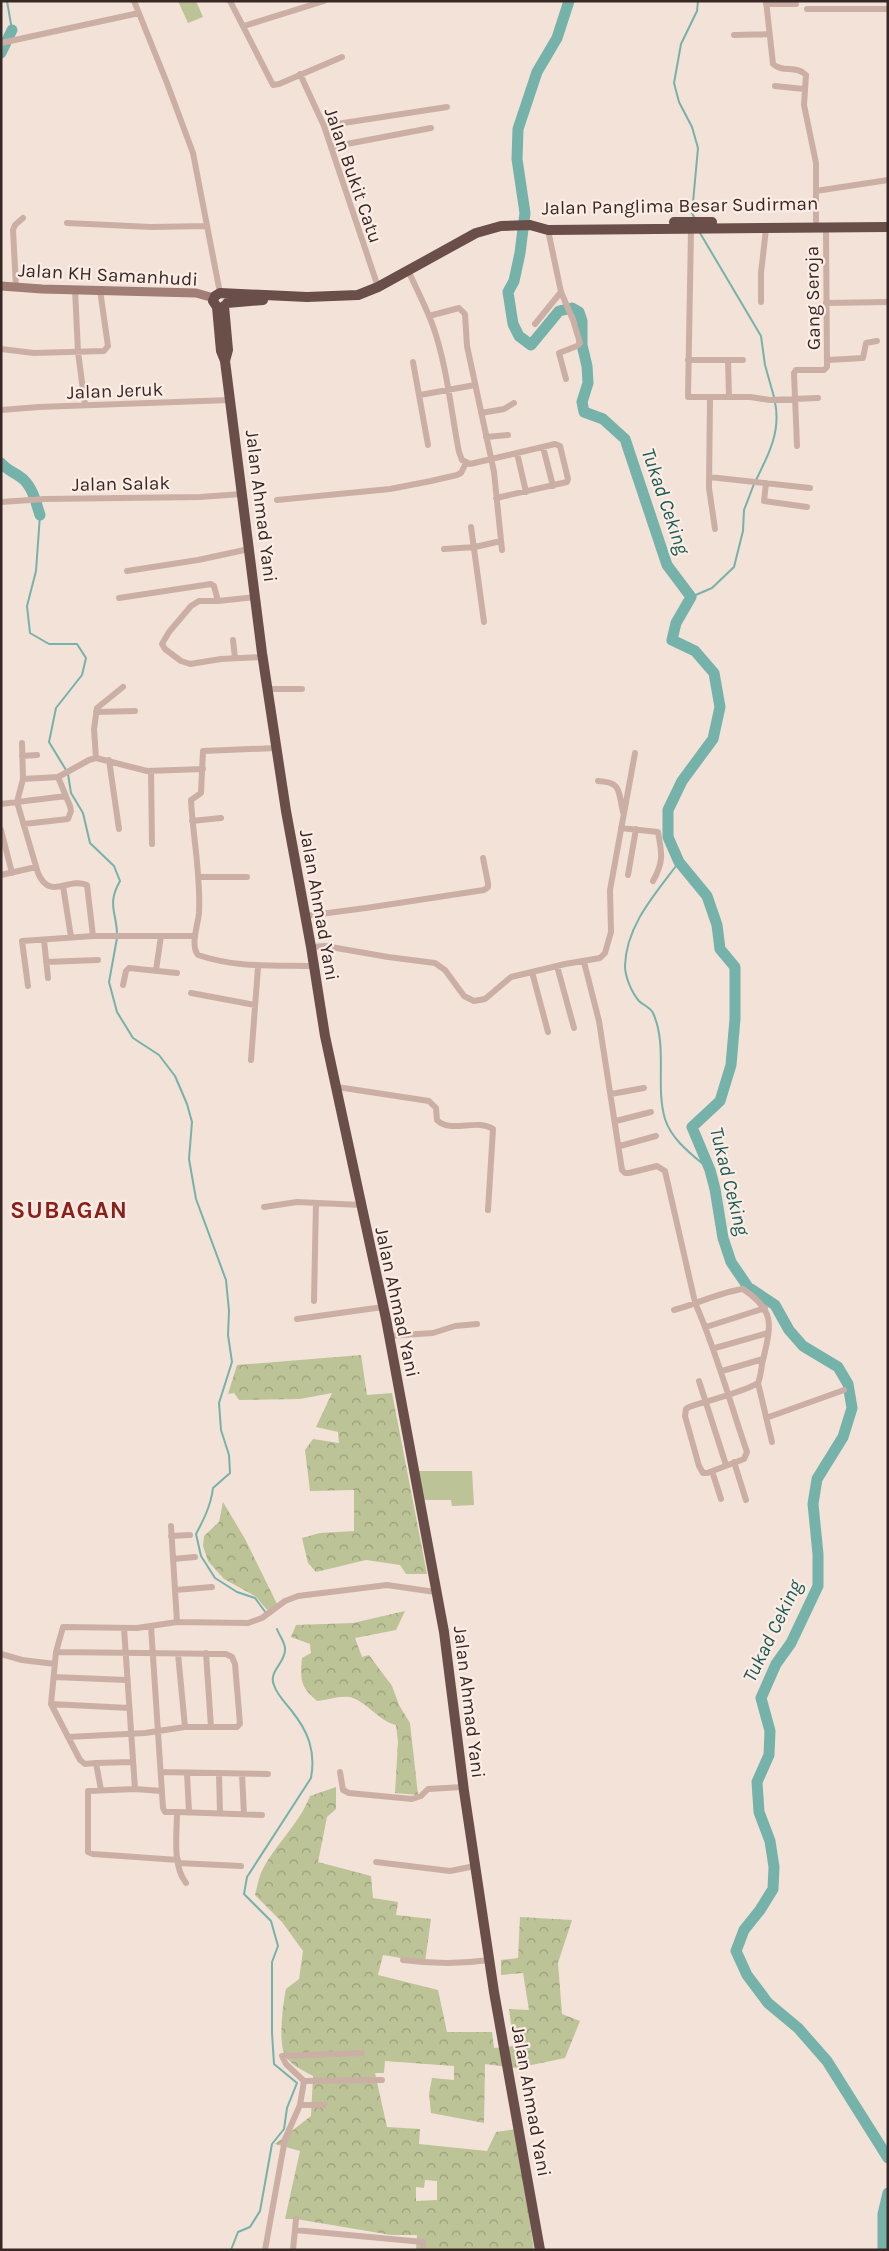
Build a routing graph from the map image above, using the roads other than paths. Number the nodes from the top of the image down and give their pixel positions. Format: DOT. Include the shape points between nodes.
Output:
graph roads {
  1 [pos="134,1"];
  2 [pos="230,1"];
  3 [pos="324,1"];
  4 [pos="766,3"];
  5 [pos="796,4"];
  6 [pos="807,9"];
  7 [pos="888,9"];
  8 [pos="139,13"];
  9 [pos="244,26"];
  10 [pos="769,34"];
  11 [pos="734,35"];
  12 [pos="2,42"];
  13 [pos="342,57"];
  14 [pos="300,74"];
  15 [pos="775,86"];
  16 [pos="804,89"];
  17 [pos="447,106"];
  18 [pos="324,126"];
  19 [pos="431,128"];
  20 [pos="331,147"];
  21 [pos="888,180"];
  22 [pos="816,191"];
  23 [pos="23,218"];
  24 [pos="888,220"];
  25 [pos="816,221"];
  26 [pos="67,223"];
  27 [pos="863,224"];
  28 [pos="530,225"];
  29 [pos="206,226"];
  30 [pos="709,226"];
  31 [pos="692,227"];
  32 [pos="826,227"];
  33 [pos="888,227"];
  34 [pos="766,229"];
  35 [pos="548,230"];
  36 [pos="408,270"];
  37 [pos="1,286"];
  38 [pos="16,287"];
  39 [pos="378,287"];
  40 [pos="75,289"];
  41 [pos="100,290"];
  42 [pos="561,292"];
  43 [pos="221,300"];
  44 [pos="761,302"];
  45 [pos="888,302"];
  46 [pos="826,303"];
  47 [pos="429,316"];
  48 [pos="535,324"];
  49 [pos="877,341"];
  50 [pos="1,348"];
  51 [pos="78,352"];
  52 [pos="688,360"];
  53 [pos="728,360"];
  54 [pos="742,360"];
  55 [pos="828,360"];
  56 [pos="413,362"];
  57 [pos="566,379"];
  58 [pos="475,385"];
  59 [pos="448,390"];
  60 [pos="420,395"];
  61 [pos="730,397"];
  62 [pos="710,398"];
  63 [pos="818,398"];
  64 [pos="230,400"];
  65 [pos="795,400"];
  66 [pos="514,404"];
  67 [pos="85,405"];
  68 [pos="1,410"];
  69 [pos="482,413"];
  70 [pos="508,435"];
  71 [pos="486,437"];
  72 [pos="428,445"];
  73 [pos="797,446"];
  74 [pos="544,447"];
  75 [pos="517,453"];
  76 [pos="491,459"];
  77 [pos="466,463"];
  78 [pos="709,477"];
  79 [pos="766,483"];
  80 [pos="553,486"];
  81 [pos="810,488"];
  82 [pos="526,492"];
  83 [pos="242,494"];
  84 [pos="496,498"];
  85 [pos="277,500"];
  86 [pos="1,502"];
  87 [pos="807,507"];
  88 [pos="471,527"];
  89 [pos="715,529"];
  90 [pos="501,541"];
  91 [pos="475,547"];
  92 [pos="444,548"];
  93 [pos="249,549"];
  94 [pos="502,550"];
  95 [pos="127,571"];
  96 [pos="119,598"];
  97 [pos="256,598"];
  98 [pos="218,601"];
  99 [pos="484,622"];
  100 [pos="233,640"];
  101 [pos="263,657"];
  102 [pos="235,658"];
  103 [pos="123,687"];
  104 [pos="268,689"];
  105 [pos="302,689"];
  106 [pos="96,712"];
  107 [pos="135,712"];
  108 [pos="22,743"];
  109 [pos="277,748"];
  110 [pos="635,753"];
  111 [pos="38,755"];
  112 [pos="22,756"];
  113 [pos="96,758"];
  114 [pos="109,760"];
  115 [pos="203,769"];
  116 [pos="152,771"];
  117 [pos="59,776"];
  118 [pos="23,779"];
  119 [pos="598,781"];
  120 [pos="66,796"];
  121 [pos="17,802"];
  122 [pos="1,804"];
  123 [pos="624,813"];
  124 [pos="221,818"];
  125 [pos="192,821"];
  126 [pos="24,824"];
  127 [pos="621,828"];
  128 [pos="119,829"];
  129 [pos="636,829"];
  130 [pos="1,830"];
  131 [pos="152,844"];
  132 [pos="483,858"];
  133 [pos="36,867"];
  134 [pos="12,872"];
  135 [pos="1,875"];
  136 [pos="628,875"];
  137 [pos="199,877"];
  138 [pos="247,877"];
  139 [pos="653,881"];
  140 [pos="63,886"];
  141 [pos="305,916"];
  142 [pos="93,936"];
  143 [pos="162,936"];
  144 [pos="196,936"];
  145 [pos="71,937"];
  146 [pos="44,940"];
  147 [pos="312,947"];
  148 [pos="98,960"];
  149 [pos="46,962"];
  150 [pos="584,962"];
  151 [pos="313,966"];
  152 [pos="557,966"];
  153 [pos="258,967"];
  154 [pos="156,970"];
  155 [pos="532,972"];
  156 [pos="177,973"];
  157 [pos="48,978"];
  158 [pos="123,985"];
  159 [pos="28,986"];
  160 [pos="191,993"];
  161 [pos="255,1006"];
  162 [pos="574,1028"];
  163 [pos="548,1032"];
  164 [pos="251,1060"];
  165 [pos="337,1087"];
  166 [pos="644,1088"];
  167 [pos="611,1094"];
  168 [pos="650,1112"];
  169 [pos="616,1120"];
  170 [pos="656,1136"];
  171 [pos="620,1146"];
  172 [pos="316,1203"];
  173 [pos="361,1205"];
  174 [pos="264,1207"];
  175 [pos="488,1210"];
  176 [pos="314,1301"];
  177 [pos="696,1304"];
  178 [pos="383,1307"];
  179 [pos="765,1308"];
  180 [pos="674,1310"];
  181 [pos="297,1319"];
  182 [pos="478,1324"];
  183 [pos="706,1327"];
  184 [pos="768,1333"];
  185 [pos="388,1336"];
  186 [pos="715,1348"];
  187 [pos="763,1359"];
  188 [pos="722,1371"];
  189 [pos="699,1382"];
  190 [pos="758,1383"];
  191 [pos="844,1390"];
  192 [pos="729,1393"];
  193 [pos="706,1402"];
  194 [pos="766,1418"];
  195 [pos="772,1442"];
  196 [pos="734,1462"];
  197 [pos="726,1465"];
  198 [pos="712,1471"];
  199 [pos="721,1499"];
  200 [pos="746,1500"];
  201 [pos="171,1526"];
  202 [pos="190,1535"];
  203 [pos="171,1536"];
  204 [pos="195,1557"];
  205 [pos="173,1559"];
  206 [pos="212,1587"];
  207 [pos="175,1590"];
  208 [pos="435,1592"];
  209 [pos="177,1622"];
  210 [pos="151,1626"];
  211 [pos="124,1628"];
  212 [pos="56,1652"];
  213 [pos="206,1653"];
  214 [pos="1,1654"];
  215 [pos="125,1654"];
  216 [pos="153,1654"];
  217 [pos="178,1654"];
  218 [pos="55,1664"];
  219 [pos="54,1677"];
  220 [pos="126,1680"];
  221 [pos="51,1704"];
  222 [pos="129,1708"];
  223 [pos="211,1727"];
  224 [pos="185,1728"];
  225 [pos="159,1731"];
  226 [pos="130,1734"];
  227 [pos="68,1737"];
  228 [pos="132,1762"];
  229 [pos="96,1764"];
  230 [pos="161,1772"];
  231 [pos="340,1772"];
  232 [pos="187,1773"];
  233 [pos="219,1773"];
  234 [pos="242,1774"];
  235 [pos="268,1774"];
  236 [pos="463,1787"];
  237 [pos="135,1789"];
  238 [pos="101,1790"];
  239 [pos="161,1791"];
  240 [pos="177,1812"];
  241 [pos="189,1812"];
  242 [pos="220,1812"];
  243 [pos="244,1814"];
  244 [pos="262,1815"];
  245 [pos="178,1862"];
  246 [pos="376,1862"];
  247 [pos="241,1866"];
  248 [pos="475,1866"];
  249 [pos="186,1883"];
  250 [pos="403,1960"];
  251 [pos="490,1960"];
  252 [pos="362,2053"];
  253 [pos="382,2080"];
  254 [pos="304,2081"];
  255 [pos="300,2105"];
  256 [pos="324,2105"];
  257 [pos="296,2219"];
  258 [pos="295,2230"];
  259 [pos="265,2250"];
  260 [pos="293,2250"];
  261 [pos="423,2250"];
  262 [pos="540,2250"];
  1 -- 8 [label="street"];
  2 -- 9 [label="street"];
  3 -- 9 [label="street"];
  4 -- 5 [label="street"];
  4 -- 10 [label="street"];
  6 -- 7 [label="street"];
  8 -- 12 [label="street"];
  8 -- 29 [label="street" via="193,154"];
  9 -- 14 [label="street" via="273,85"];
  10 -- 11 [label="street"];
  10 -- 16 [label="street" via="773,64 804,73 807,78"];
  13 -- 14 [label="street"];
  14 -- 18 [label="street, Jalan Bukit Catu"];
  15 -- 16 [label="street"];
  16 -- 22 [label="street" via="804,105 816,163"];
  17 -- 18 [label="street"];
  18 -- 20 [label="street, Jalan Bukit Catu"];
  19 -- 20 [label="street"];
  20 -- 39 [label="street, Jalan Bukit Catu"];
  21 -- 22 [label="street"];
  22 -- 25 [label="street"];
  23 -- 38 [label="street" via="13,230"];
  24 -- 27 [label="highway, Jalan Panglima Besar Sudirman"];
  25 -- 27 [label="highway, Jalan Panglima Besar Sudirman"];
  25 -- 30 [label="highway, Jalan Panglima Besar Sudirman"];
  26 -- 29 [label="street"];
  27 -- 32 [label="highway, Jalan Panglima Besar Sudirman"];
  27 -- 33 [label="highway, Jalan Panglima Besar Sudirman"];
  28 -- 36 [label="highway, Jalan Panglima Besar Sudirman" via="492,228 476,233"];
  29 -- 43 [label="street"];
  30 -- 31 [label="highway, Jalan Panglima Besar Sudirman"];
  30 -- 34 [label="highway, Jalan Panglima Besar Sudirman"];
  31 -- 35 [label="highway, Jalan Panglima Besar Sudirman"];
  31 -- 35 [label="highway, Jalan Panglima Besar Sudirman" via="530,225"];
  31 -- 52 [label="street"];
  32 -- 34 [label="highway, Jalan Panglima Besar Sudirman"];
  32 -- 46 [label="street, Gang Seroja"];
  34 -- 44 [label="street"];
  35 -- 42 [label="street"];
  36 -- 39 [label="highway, Jalan Panglima Besar Sudirman"];
  36 -- 47 [label="street"];
  37 -- 38 [label="main road, Jalan KH Samanhudi"];
  38 -- 40 [label="main road, Jalan KH Samanhudi"];
  39 -- 43 [label="highway, Jalan Panglima Besar Sudirman" via="348,296"];
  40 -- 41 [label="main road, Jalan KH Samanhudi"];
  40 -- 51 [label="street"];
  41 -- 43 [label="main road, Jalan KH Samanhudi" via="196,293"];
  41 -- 51 [label="street" via="108,346 104,351"];
  42 -- 48 [label="street"];
  42 -- 57 [label="street" via="580,339 579,345 561,351 559,355"];
  43 -- 64 [label="highway, Jalan Ahmad Yani"];
  45 -- 46 [label="street"];
  46 -- 55 [label="street, Gang Seroja"];
  47 -- 58 [label="street" via="459,308 464,311"];
  47 -- 59 [label="street"];
  49 -- 55 [label="street" via="866,343 863,358"];
  50 -- 51 [label="street" via="34,353"];
  51 -- 67 [label="street"];
  52 -- 53 [label="street"];
  52 -- 62 [label="street" via="688,397"];
  53 -- 54 [label="street"];
  53 -- 61 [label="street"];
  55 -- 65 [label="street, Gang Seroja" via="827,368 794,371"];
  56 -- 60 [label="street"];
  58 -- 59 [label="street"];
  58 -- 69 [label="street"];
  59 -- 60 [label="street"];
  59 -- 77 [label="street" via="459,452"];
  60 -- 72 [label="street"];
  61 -- 62 [label="street"];
  61 -- 65 [label="street"];
  62 -- 78 [label="street"];
  63 -- 65 [label="street"];
  64 -- 67 [label="street, Jalan Jeruk"];
  64 -- 83 [label="highway, Jalan Ahmad Yani"];
  65 -- 73 [label="street"];
  66 -- 69 [label="street" via="504,410"];
  67 -- 68 [label="street, Jalan Jeruk"];
  69 -- 71 [label="street"];
  70 -- 71 [label="street"];
  71 -- 76 [label="street"];
  74 -- 75 [label="street"];
  74 -- 80 [label="street"];
  74 -- 80 [label="street" via="560,446 568,478 566,483"];
  75 -- 76 [label="street"];
  75 -- 82 [label="street"];
  76 -- 77 [label="street"];
  76 -- 84 [label="street"];
  77 -- 85 [label="street" via="461,473 390,489"];
  78 -- 79 [label="street"];
  78 -- 89 [label="street"];
  79 -- 81 [label="street"];
  79 -- 87 [label="street" via="764,501"];
  80 -- 82 [label="street"];
  82 -- 84 [label="street"];
  83 -- 86 [label="street, Jalan Salak"];
  83 -- 93 [label="highway, Jalan Ahmad Yani"];
  84 -- 90 [label="street"];
  88 -- 91 [label="street"];
  90 -- 91 [label="street"];
  90 -- 94 [label="street"];
  91 -- 92 [label="street"];
  91 -- 99 [label="street"];
  93 -- 95 [label="street"];
  93 -- 97 [label="highway, Jalan Ahmad Yani"];
  96 -- 98 [label="street" via="211,584"];
  97 -- 98 [label="street"];
  97 -- 101 [label="highway, Jalan Ahmad Yani"];
  98 -- 102 [label="street" via="194,603 168,632 163,646 190,664"];
  100 -- 102 [label="street"];
  101 -- 102 [label="street"];
  101 -- 104 [label="highway, Jalan Ahmad Yani"];
  103 -- 106 [label="street" via="100,703"];
  104 -- 105 [label="street"];
  104 -- 109 [label="highway, Jalan Ahmad Yani"];
  106 -- 107 [label="street"];
  106 -- 113 [label="street"];
  108 -- 112 [label="street"];
  109 -- 115 [label="street" via="203,751"];
  109 -- 141 [label="highway, Jalan Ahmad Yani"];
  110 -- 123 [label="street"];
  111 -- 112 [label="street"];
  112 -- 118 [label="street"];
  113 -- 114 [label="street"];
  113 -- 117 [label="street"];
  114 -- 116 [label="street"];
  114 -- 128 [label="street"];
  115 -- 116 [label="street"];
  115 -- 125 [label="street" via="201,793 191,800"];
  116 -- 131 [label="street"];
  117 -- 118 [label="street"];
  117 -- 120 [label="street"];
  118 -- 121 [label="street"];
  119 -- 123 [label="street" via="616,785"];
  120 -- 121 [label="street"];
  120 -- 126 [label="street" via="71,811 68,819"];
  121 -- 122 [label="street"];
  121 -- 126 [label="street"];
  123 -- 127 [label="street"];
  124 -- 125 [label="street"];
  125 -- 137 [label="street"];
  126 -- 133 [label="street"];
  127 -- 129 [label="street"];
  127 -- 150 [label="street" via="610,890 609,944 600,958"];
  129 -- 136 [label="street"];
  129 -- 139 [label="street" via="658,832 663,856"];
  130 -- 134 [label="street"];
  132 -- 141 [label="street" via="488,883 484,890"];
  133 -- 134 [label="street"];
  133 -- 140 [label="street" via="46,886"];
  134 -- 135 [label="street"];
  137 -- 138 [label="street"];
  137 -- 144 [label="street"];
  140 -- 142 [label="street" via="88,885"];
  140 -- 145 [label="street"];
  141 -- 147 [label="highway, Jalan Ahmad Yani"];
  142 -- 143 [label="street"];
  142 -- 145 [label="street"];
  143 -- 144 [label="street"];
  143 -- 154 [label="street"];
  144 -- 153 [label="street" via="198,955"];
  145 -- 146 [label="street"];
  146 -- 149 [label="street"];
  146 -- 159 [label="street" via="22,940"];
  147 -- 151 [label="highway, Jalan Ahmad Yani"];
  147 -- 155 [label="street" via="325,946 434,963 445,970 464,996 474,1001 485,999 511,977"];
  148 -- 149 [label="street"];
  149 -- 157 [label="street"];
  150 -- 152 [label="street"];
  150 -- 167 [label="street" via="599,1021"];
  151 -- 153 [label="street"];
  151 -- 165 [label="highway, Jalan Ahmad Yani"];
  152 -- 155 [label="street"];
  152 -- 162 [label="street"];
  153 -- 161 [label="street"];
  154 -- 156 [label="street"];
  154 -- 158 [label="street" via="128,969"];
  155 -- 163 [label="street"];
  160 -- 161 [label="street"];
  161 -- 164 [label="street"];
  165 -- 173 [label="highway, Jalan Ahmad Yani"];
  165 -- 175 [label="street" via="429,1101 436,1108 437,1120 444,1126 480,1125 493,1129"];
  166 -- 167 [label="street"];
  167 -- 169 [label="street"];
  168 -- 169 [label="street"];
  169 -- 171 [label="street"];
  170 -- 171 [label="street"];
  171 -- 177 [label="street" via="625,1173 657,1166 665,1171"];
  172 -- 173 [label="street"];
  172 -- 174 [label="street"];
  172 -- 176 [label="street"];
  173 -- 178 [label="highway, Jalan Ahmad Yani"];
  177 -- 179 [label="street" via="734,1290 743,1290"];
  177 -- 180 [label="street"];
  177 -- 183 [label="street"];
  178 -- 181 [label="street"];
  178 -- 185 [label="highway, Jalan Ahmad Yani"];
  179 -- 183 [label="street"];
  179 -- 184 [label="street" via="770,1321"];
  182 -- 185 [label="street" via="455,1326 440,1332"];
  183 -- 186 [label="street"];
  184 -- 186 [label="street"];
  184 -- 187 [label="street"];
  185 -- 208 [label="highway, Jalan Ahmad Yani"];
  186 -- 188 [label="street"];
  187 -- 188 [label="street"];
  187 -- 190 [label="street"];
  188 -- 192 [label="street"];
  189 -- 193 [label="street"];
  190 -- 192 [label="street"];
  190 -- 194 [label="street"];
  191 -- 194 [label="street"];
  192 -- 193 [label="street"];
  192 -- 196 [label="street" via="747,1452 746,1458"];
  193 -- 197 [label="street"];
  193 -- 198 [label="street" via="687,1408 685,1414 700,1470 705,1474"];
  194 -- 195 [label="street"];
  196 -- 197 [label="street"];
  196 -- 200 [label="street"];
  197 -- 198 [label="street"];
  198 -- 199 [label="street"];
  201 -- 203 [label="street"];
  202 -- 203 [label="street"];
  203 -- 205 [label="street"];
  204 -- 205 [label="street"];
  205 -- 207 [label="street"];
  206 -- 207 [label="street"];
  207 -- 209 [label="street"];
  208 -- 209 [label="street" via="387,1585 363,1586 298,1596 248,1623"];
  208 -- 236 [label="highway, Jalan Ahmad Yani" via="444,1632"];
  209 -- 210 [label="street"];
  210 -- 211 [label="street"];
  210 -- 216 [label="street"];
  211 -- 212 [label="street" via="65,1626"];
  211 -- 215 [label="street"];
  212 -- 215 [label="street"];
  212 -- 218 [label="street"];
  213 -- 217 [label="street"];
  213 -- 223 [label="street"];
  213 -- 223 [label="street" via="232,1656 240,1724 237,1727"];
  214 -- 218 [label="street"];
  215 -- 216 [label="street"];
  215 -- 220 [label="street"];
  216 -- 217 [label="street"];
  216 -- 225 [label="street"];
  217 -- 224 [label="street"];
  218 -- 219 [label="street"];
  219 -- 220 [label="street"];
  219 -- 221 [label="street"];
  220 -- 222 [label="street"];
  221 -- 222 [label="street"];
  221 -- 227 [label="street"];
  222 -- 226 [label="street"];
  223 -- 224 [label="street"];
  224 -- 225 [label="street"];
  225 -- 226 [label="street"];
  225 -- 230 [label="street"];
  226 -- 227 [label="street"];
  226 -- 228 [label="street"];
  227 -- 229 [label="street" via="80,1760 85,1764"];
  228 -- 229 [label="street"];
  228 -- 237 [label="street"];
  229 -- 238 [label="street"];
  230 -- 232 [label="street"];
  230 -- 239 [label="street"];
  231 -- 236 [label="street" via="343,1790 356,1794 416,1799 428,1789"];
  232 -- 233 [label="street"];
  232 -- 241 [label="street"];
  233 -- 234 [label="street"];
  233 -- 242 [label="street"];
  234 -- 235 [label="street"];
  234 -- 243 [label="street"];
  236 -- 248 [label="highway, Jalan Ahmad Yani"];
  237 -- 238 [label="street"];
  237 -- 239 [label="street"];
  238 -- 245 [label="street" via="91,1790 87,1796 88,1853"];
  239 -- 240 [label="street" via="164,1811"];
  240 -- 241 [label="street"];
  240 -- 245 [label="street"];
  241 -- 242 [label="street"];
  242 -- 243 [label="street"];
  243 -- 244 [label="street"];
  245 -- 247 [label="street"];
  245 -- 249 [label="street" via="181,1877"];
  246 -- 248 [label="street" via="450,1871"];
  248 -- 251 [label="highway, Jalan Ahmad Yani"];
  250 -- 251 [label="street" via="432,1964"];
  251 -- 262 [label="highway, Jalan Ahmad Yani"];
  252 -- 254 [label="street" via="282,2056"];
  253 -- 254 [label="street"];
  254 -- 255 [label="street"];
  255 -- 256 [label="street"];
  255 -- 259 [label="street" via="285,2139"];
  257 -- 258 [label="street"];
  258 -- 260 [label="street"];
  258 -- 261 [label="street" via="423,2242"];
}
